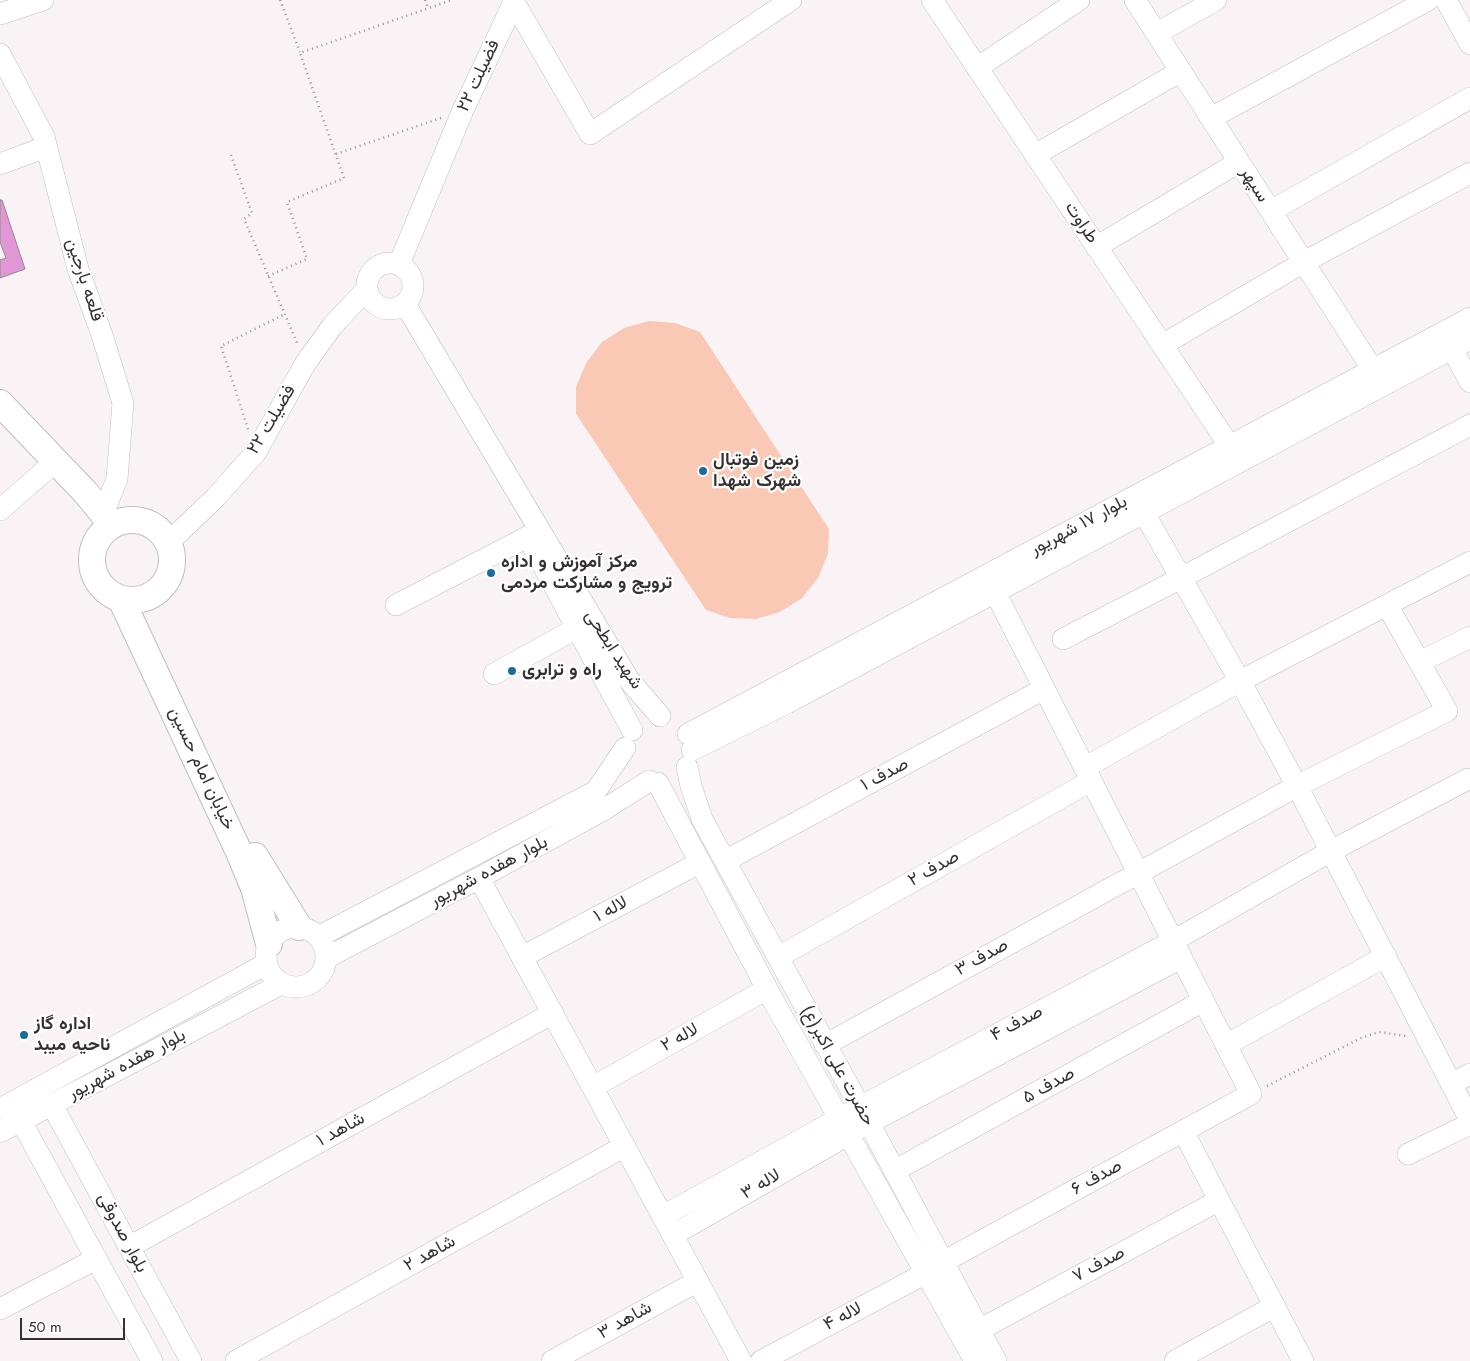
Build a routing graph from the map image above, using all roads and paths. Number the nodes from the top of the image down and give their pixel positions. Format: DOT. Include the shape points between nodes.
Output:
graph roads {
  1 [pos="280,0"];
  2 [pos="426,0"];
  3 [pos="452,0"];
  4 [pos="791,0"];
  5 [pos="932,0"];
  6 [pos="1080,0"];
  7 [pos="1135,0"];
  8 [pos="1216,0"];
  9 [pos="1428,0"];
  10 [pos="1446,0"];
  11 [pos="40,1"];
  12 [pos="513,1"];
  13 [pos="428,8"];
  14 [pos="0,14"];
  15 [pos="1156,33"];
  16 [pos="1470,44"];
  17 [pos="300,53"];
  18 [pos="0,54"];
  19 [pos="977,68"];
  20 [pos="1181,72"];
  21 [pos="1470,98"];
  22 [pos="463,110"];
  23 [pos="1211,118"];
  24 [pos="46,147"];
  25 [pos="336,154"];
  26 [pos="231,155"];
  27 [pos="1035,155"];
  28 [pos="1239,162"];
  29 [pos="0,164"];
  30 [pos="1470,173"];
  31 [pos="1271,211"];
  32 [pos="1096,247"];
  33 [pos="1304,262"];
  34 [pos="399,264"];
  35 [pos="268,276"];
  36 [pos="367,290"];
  37 [pos="405,304"];
  38 [pos="285,314"];
  39 [pos="1470,318"];
  40 [pos="1461,344"];
  41 [pos="1162,345"];
  42 [pos="305,364"];
  43 [pos="1373,370"];
  44 [pos="1470,382"];
  45 [pos="0,402"];
  46 [pos="0,422"];
  47 [pos="1470,425"];
  48 [pos="256,452"];
  49 [pos="493,453"];
  50 [pos="1235,454"];
  51 [pos="47,469"];
  52 [pos="0,510"];
  53 [pos="1144,513"];
  54 [pos="108,519"];
  55 [pos="528,536"];
  56 [pos="168,543"];
  57 [pos="94,546"];
  58 [pos="1470,562"];
  59 [pos="1181,578"];
  60 [pos="995,592"];
  61 [pos="130,600"];
  62 [pos="396,605"];
  63 [pos="1387,605"];
  64 [pos="577,628"];
  65 [pos="1470,637"];
  66 [pos="1063,639"];
  67 [pos="1420,662"];
  68 [pos="494,674"];
  69 [pos="1240,682"];
  70 [pos="1044,689"];
  71 [pos="660,716"];
  72 [pos="629,739"];
  73 [pos="689,750"];
  74 [pos="1088,774"];
  75 [pos="1468,779"];
  76 [pos="653,782"];
  77 [pos="1297,786"];
  78 [pos="1331,851"];
  79 [pos="725,861"];
  80 [pos="699,863"];
  81 [pos="1138,872"];
  82 [pos="480,878"];
  83 [pos="738,885"];
  84 [pos="718,897"];
  85 [pos="308,932"];
  86 [pos="1177,950"];
  87 [pos="267,954"];
  88 [pos="1386,956"];
  89 [pos="522,957"];
  90 [pos="778,957"];
  91 [pos="326,958"];
  92 [pos="281,984"];
  93 [pos="767,989"];
  94 [pos="1203,1001"];
  95 [pos="552,1013"];
  96 [pos="825,1044"];
  97 [pos="1226,1045"];
  98 [pos="1433,1047"];
  99 [pos="1470,1074"];
  100 [pos="1451,1084"];
  101 [pos="593,1087"];
  102 [pos="1251,1094"];
  103 [pos="52,1105"];
  104 [pos="0,1109"];
  105 [pos="865,1115"];
  106 [pos="21,1122"];
  107 [pos="1470,1122"];
  108 [pos="844,1127"];
  109 [pos="1183,1131"];
  110 [pos="0,1132"];
  111 [pos="625,1146"];
  112 [pos="1408,1154"];
  113 [pos="894,1171"];
  114 [pos="1218,1201"];
  115 [pos="663,1216"];
  116 [pos="673,1235"];
  117 [pos="129,1247"];
  118 [pos="96,1259"];
  119 [pos="935,1268"];
  120 [pos="698,1281"];
  121 [pos="1275,1306"];
  122 [pos="0,1309"];
  123 [pos="979,1330"];
  124 [pos="152,1361"];
  125 [pos="191,1361"];
  126 [pos="236,1361"];
  127 [pos="552,1361"];
  128 [pos="741,1361"];
  129 [pos="760,1361"];
  130 [pos="975,1361"];
  131 [pos="996,1361"];
  132 [pos="1175,1361"];
  133 [pos="1304,1361"];
  1 -- 17 [label="path"];
  2 -- 13 [label="path"];
  3 -- 13 [label="path"];
  4 -- 12 [label="street" via="590,134"];
  5 -- 19 [label="street, طراوت"];
  6 -- 19 [label="street"];
  7 -- 15 [label="street, سپهر"];
  8 -- 15 [label="street"];
  9 -- 23 [label="street"];
  10 -- 16 [label="street"];
  11 -- 14 [label="street"];
  12 -- 22 [label="street, فضیلت ۲۲"];
  13 -- 17 [label="path"];
  15 -- 20 [label="street, سپهر"];
  17 -- 25 [label="path"];
  18 -- 24 [label="street, قلعه بارجین"];
  19 -- 27 [label="street, طراوت"];
  20 -- 23 [label="street, سپهر"];
  20 -- 27 [label="street"];
  21 -- 31 [label="street"];
  22 -- 25 [label="path"];
  22 -- 34 [label="street, فضیلت ۲۲"];
  23 -- 28 [label="street, سپهر"];
  24 -- 29 [label="street"];
  24 -- 54 [label="street, قلعه بارجین" via="78,269 123,403 117,479"];
  25 -- 35 [label="path" via="344,178 287,202 307,259"];
  26 -- 35 [label="path" via="252,213 244,219"];
  27 -- 32 [label="street, طراوت"];
  28 -- 31 [label="street, سپهر"];
  28 -- 32 [label="street"];
  30 -- 33 [label="street"];
  31 -- 33 [label="street, سپهر"];
  32 -- 41 [label="street, طراوت"];
  33 -- 41 [label="street"];
  33 -- 43 [label="street, سپهر"];
  34 -- 36 [label="street" via="387,263 376,267 368,277"];
  34 -- 37 [label="street" via="409,271 414,283 412,295"];
  35 -- 38 [label="path"];
  36 -- 37 [label="street" via="372,301 381,308 394,309"];
  36 -- 42 [label="street, فضیلت ۲۲" via="333,325"];
  37 -- 49 [label="street, شهید ابطحی"];
  38 -- 42 [label="path"];
  38 -- 48 [label="path" via="221,346"];
  39 -- 43 [label="street, بلوار ۱۷ شهریور"];
  40 -- 44 [label="street"];
  40 -- 50 [label="street, بلوار ۱۷ شهریور"];
  41 -- 50 [label="street, طراوت"];
  42 -- 48 [label="street, فضیلت ۲۲"];
  43 -- 50 [label="street, بلوار ۱۷ شهریور"];
  45 -- 54 [label="main road"];
  46 -- 51 [label="main road"];
  47 -- 59 [label="street"];
  48 -- 56 [label="street, فضیلت ۲۲" via="216,497"];
  49 -- 55 [label="street, شهید ابطحی"];
  49 -- 71 [label="street, شهید ابطحی" via="629,680"];
  50 -- 53 [label="street, بلوار ۱۷ شهریور"];
  50 -- 73 [label="street, بلوار ۱۷ شهریور"];
  51 -- 52 [label="street"];
  51 -- 57 [label="main road" via="69,490 81,508"];
  53 -- 59 [label="street"];
  53 -- 60 [label="street, بلوار ۱۷ شهریور"];
  54 -- 56 [label="main road" via="144,522 158,530"];
  54 -- 57 [label="main road"];
  55 -- 62 [label="street"];
  55 -- 64 [label="street, شهید ابطحی"];
  56 -- 61 [label="main road" via="172,561 168,579 155,593"];
  57 -- 61 [label="main road" via="91,562 96,579 106,592"];
  58 -- 63 [label="street, صدف ۲"];
  59 -- 66 [label="street"];
  59 -- 69 [label="street"];
  60 -- 70 [label="street"];
  60 -- 73 [label="street, بلوار ۱۷ شهریور" via="787,703"];
  61 -- 85 [label="main road, خیابان امام حسین" via="259,865"];
  61 -- 87 [label="main road, خیابان امام حسین" via="254,888"];
  63 -- 67 [label="street"];
  63 -- 69 [label="street, صدف ۲"];
  64 -- 68 [label="street"];
  64 -- 72 [label="street, شهید ابطحی"];
  65 -- 67 [label="street"];
  67 -- 77 [label="street, صدف ۳" via="1447,710"];
  69 -- 74 [label="street, صدف ۲"];
  69 -- 77 [label="street"];
  70 -- 74 [label="street"];
  70 -- 79 [label="street, صدف ۱"];
  71 -- 72 [label="street" via="643,720"];
  71 -- 73 [label="street" via="677,721"];
  72 -- 76 [label="street" via="628,762 636,774"];
  72 -- 85 [label="street, بلوار هفده شهریور" via="596,791"];
  73 -- 76 [label="street" via="674,779"];
  73 -- 79 [label="street, حضرت علی اکبر(ع)" via="691,786 702,819"];
  74 -- 81 [label="street"];
  74 -- 90 [label="street, صدف ۲"];
  75 -- 78 [label="street, صدف ۴"];
  76 -- 80 [label="street, حضرت علی اکبر(ع)"];
  76 -- 82 [label="street, بلوار هفده شهریور"];
  77 -- 78 [label="street"];
  77 -- 81 [label="street, صدف ۳"];
  78 -- 86 [label="street, صدف ۴"];
  78 -- 88 [label="street"];
  79 -- 83 [label="street, حضرت علی اکبر(ع)"];
  80 -- 84 [label="street, حضرت علی اکبر(ع)"];
  80 -- 89 [label="street, لاله ۱"];
  81 -- 86 [label="street"];
  81 -- 96 [label="street, صدف ۳"];
  82 -- 89 [label="street"];
  82 -- 91 [label="street, بلوار هفده شهریور"];
  83 -- 84 [label="street"];
  83 -- 90 [label="street, حضرت علی اکبر(ع)"];
  84 -- 93 [label="street, حضرت علی اکبر(ع)"];
  85 -- 87 [label="street" via="289,928 279,932"];
  85 -- 91 [label="street" via="325,949"];
  86 -- 94 [label="street"];
  86 -- 105 [label="street, صدف ۴"];
  87 -- 92 [label="street" via="270,974"];
  87 -- 104 [label="street, بلوار هفده شهریور"];
  88 -- 97 [label="street"];
  88 -- 98 [label="street"];
  89 -- 95 [label="street"];
  90 -- 96 [label="street, حضرت علی اکبر(ع)"];
  91 -- 92 [label="street" via="320,976 311,984 293,988"];
  92 -- 103 [label="street, بلوار هفده شهریور"];
  93 -- 101 [label="street, لاله ۲"];
  93 -- 108 [label="street, حضرت علی اکبر(ع)"];
  94 -- 97 [label="street"];
  94 -- 113 [label="street, صدف ۵"];
  95 -- 101 [label="street"];
  95 -- 117 [label="street, شاهد ۱"];
  96 -- 105 [label="street, حضرت علی اکبر(ع)"];
  97 -- 102 [label="street"];
  98 -- 100 [label="street"];
  98 -- 102 [label="path" via="1400,1034 1379,1032"];
  99 -- 100 [label="street"];
  100 -- 107 [label="street"];
  101 -- 111 [label="street"];
  102 -- 109 [label="street, صدف ۶"];
  103 -- 106 [label="street, بلوار هفده شهریور"];
  103 -- 117 [label="street, بلوار صدوقی"];
  105 -- 108 [label="street, صدف ۴"];
  105 -- 113 [label="street, حضرت علی اکبر(ع)"];
  106 -- 110 [label="street, بلوار هفده شهریور"];
  106 -- 118 [label="street, بلوار صدوقی"];
  107 -- 112 [label="street"];
  108 -- 115 [label="street, لاله ۳"];
  108 -- 116 [label="street, لاله ۳"];
  108 -- 119 [label="street, حضرت علی اکبر(ع)"];
  109 -- 114 [label="street"];
  109 -- 119 [label="street, صدف ۶"];
  111 -- 115 [label="street"];
  111 -- 126 [label="street, شاهد ۲"];
  113 -- 119 [label="street, حضرت علی اکبر(ع)"];
  114 -- 121 [label="street"];
  114 -- 123 [label="street, صدف ۷"];
  115 -- 116 [label="street"];
  116 -- 120 [label="street"];
  117 -- 125 [label="street, بلوار صدوقی"];
  118 -- 122 [label="street"];
  118 -- 124 [label="street, بلوار صدوقی"];
  119 -- 123 [label="street, حضرت علی اکبر(ع)"];
  119 -- 129 [label="street, لاله ۴"];
  119 -- 130 [label="street, حضرت علی اکبر(ع)"];
  120 -- 127 [label="street, شاهد ۳"];
  120 -- 128 [label="street"];
  121 -- 132 [label="street"];
  121 -- 133 [label="street"];
  123 -- 131 [label="street, حضرت علی اکبر(ع)"];
}
